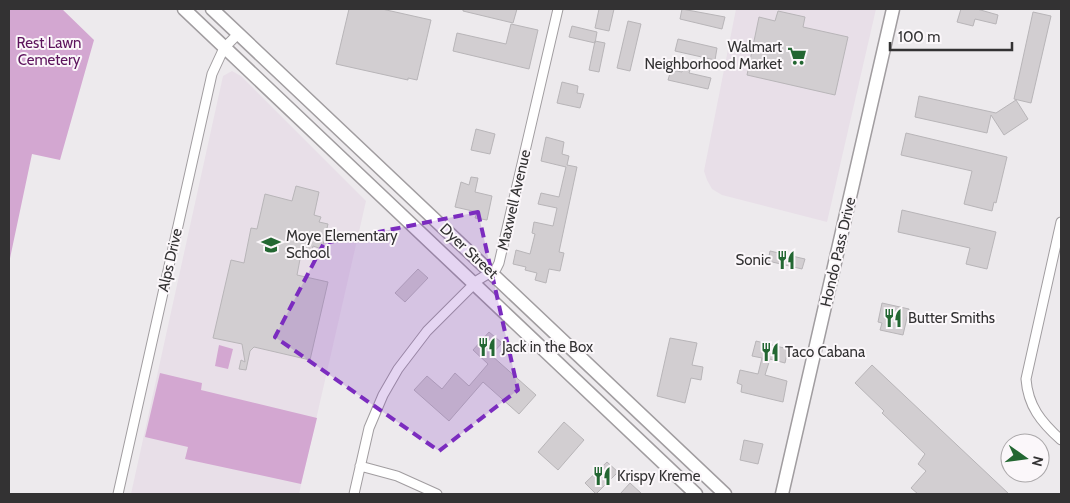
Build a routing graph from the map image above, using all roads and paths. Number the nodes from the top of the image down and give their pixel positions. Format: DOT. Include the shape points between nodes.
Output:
graph roads {
  1 [pos="184,9"];
  2 [pos="212,9"];
  3 [pos="558,9"];
  4 [pos="893,9"];
  5 [pos="238,34"];
  6 [pos="224,48"];
  7 [pos="323,113"];
  8 [pos="308,128"];
  9 [pos="1061,222"];
  10 [pos="491,272"];
  11 [pos="474,284"];
  12 [pos="639,411"];
  13 [pos="624,426"];
  14 [pos="1061,440"];
  15 [pos="360,466"];
  16 [pos="118,494"];
  17 [pos="354,494"];
  18 [pos="437,494"];
  19 [pos="696,494"];
  20 [pos="725,494"];
  21 [pos="782,494"];
  1 -- 6 [label="main road, Dyer Street"];
  2 -- 5 [label="main road, Dyer Street"];
  3 -- 10 [label="street, Maxwell Avenue" via="500,259"];
  4 -- 21 [label="main road, Hondo Pass Drive"];
  5 -- 6 [label="street, Alps Drive"];
  5 -- 7 [label="main road, Dyer Street"];
  6 -- 8 [label="main road, Dyer Street"];
  6 -- 16 [label="street, Alps Drive" via="215,65 204,109"];
  7 -- 8 [label="main road"];
  7 -- 10 [label="main road, Dyer Street"];
  8 -- 11 [label="main road, Dyer Street"];
  9 -- 14 [label="street" via="1026,379 1035,413"];
  10 -- 11 [label="street, Maxwell Avenue"];
  10 -- 12 [label="main road, Dyer Street"];
  11 -- 13 [label="main road, Dyer Street"];
  11 -- 15 [label="street, Maxwell Avenue" via="427,331 398,369 369,428"];
  12 -- 13 [label="main road"];
  12 -- 20 [label="main road, Dyer Street"];
  13 -- 19 [label="main road, Dyer Street"];
  15 -- 17 [label="street, Maxwell Avenue"];
  15 -- 18 [label="street" via="404,478"];
}
